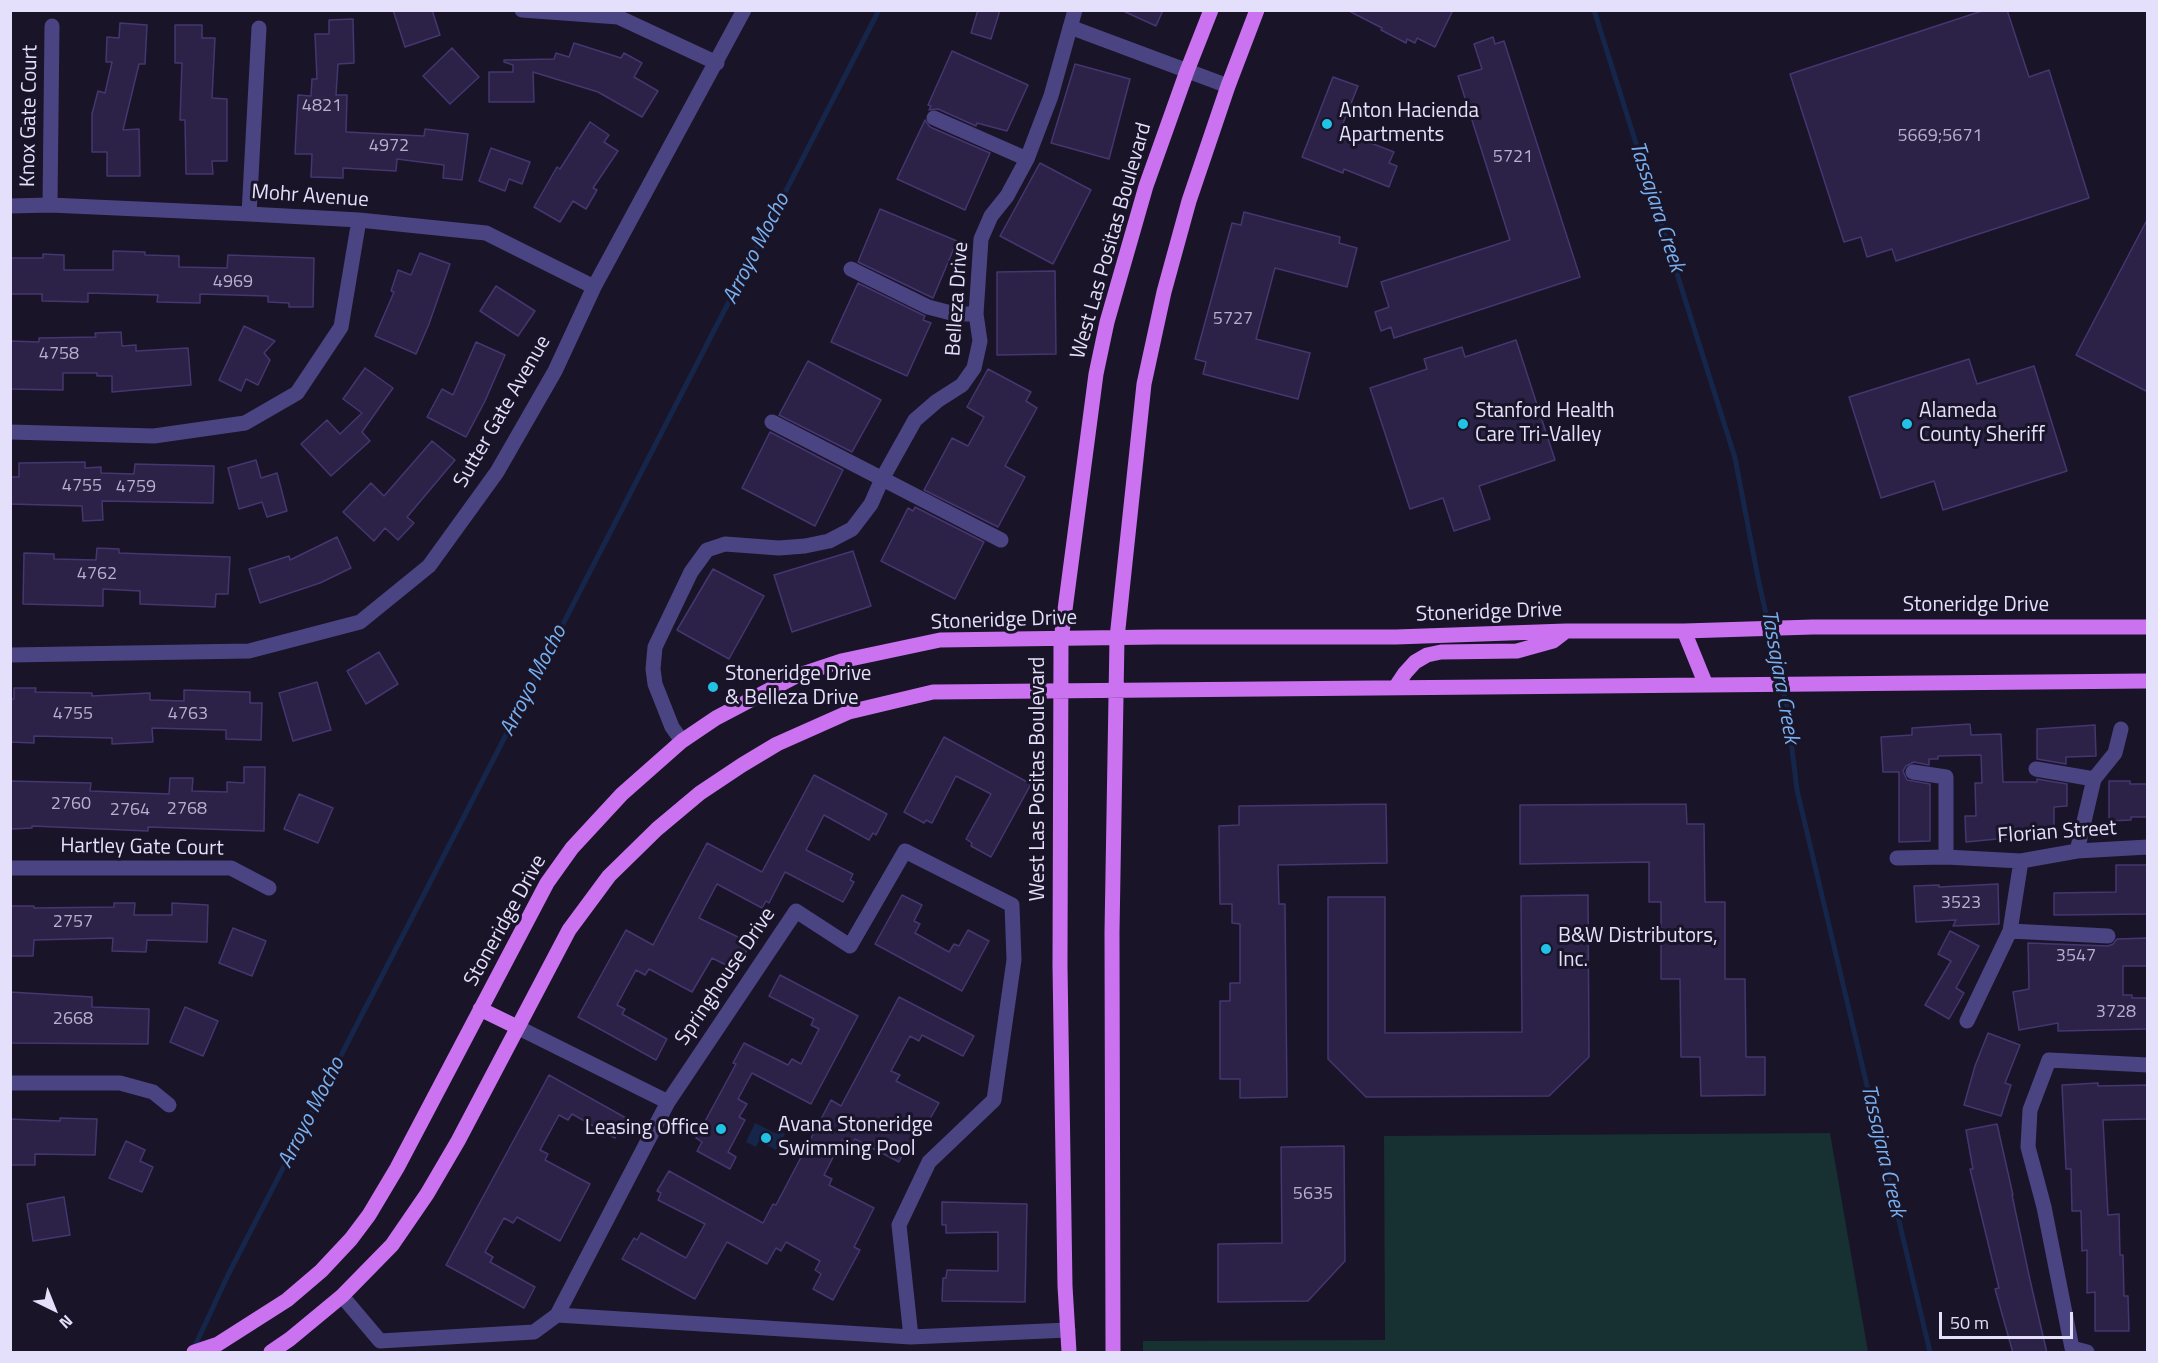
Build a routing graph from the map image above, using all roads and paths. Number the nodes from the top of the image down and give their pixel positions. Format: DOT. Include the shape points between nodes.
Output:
graph roads {
  1 [pos="522,10"];
  2 [pos="744,10"];
  3 [pos="1075,10"];
  4 [pos="1211,10"];
  5 [pos="1257,10"];
  6 [pos="52,26"];
  7 [pos="1070,27"];
  8 [pos="259,28"];
  9 [pos="717,63"];
  10 [pos="1187,71"];
  11 [pos="1228,86"];
  12 [pos="934,118"];
  13 [pos="1027,159"];
  14 [pos="50,205"];
  15 [pos="10,206"];
  16 [pos="249,213"];
  17 [pos="359,220"];
  18 [pos="851,269"];
  19 [pos="594,287"];
  20 [pos="976,314"];
  21 [pos="772,422"];
  22 [pos="10,432"];
  23 [pos="882,479"];
  24 [pos="1001,540"];
  25 [pos="2148,627"];
  26 [pos="1566,631"];
  27 [pos="1684,632"];
  28 [pos="1116,638"];
  29 [pos="1061,640"];
  30 [pos="10,655"];
  31 [pos="2148,681"];
  32 [pos="1706,685"];
  33 [pos="1395,688"];
  34 [pos="1116,690"];
  35 [pos="1060,691"];
  36 [pos="2121,729"];
  37 [pos="682,741"];
  38 [pos="2036,769"];
  39 [pos="1913,772"];
  40 [pos="2094,779"];
  41 [pos="2148,847"];
  42 [pos="2076,851"];
  43 [pos="1946,857"];
  44 [pos="1897,858"];
  45 [pos="2021,861"];
  46 [pos="10,868"];
  47 [pos="269,888"];
  48 [pos="2010,931"];
  49 [pos="2108,936"];
  50 [pos="480,1009"];
  51 [pos="1967,1021"];
  52 [pos="517,1028"];
  53 [pos="2148,1065"];
  54 [pos="10,1083"];
  55 [pos="668,1102"];
  56 [pos="169,1105"];
  57 [pos="342,1296"];
  58 [pos="557,1315"];
  59 [pos="1068,1329"];
  60 [pos="911,1337"];
  61 [pos="194,1353"];
  62 [pos="271,1353"];
  63 [pos="1069,1353"];
  64 [pos="1113,1353"];
  65 [pos="2088,1353"];
  1 -- 9 [label="street" via="618,17"];
  2 -- 9 [label="street, Sutter Gate Avenue"];
  3 -- 7 [label="street, Belleza Drive"];
  4 -- 10 [label="main road, West Las Positas Boulevard"];
  5 -- 11 [label="main road"];
  6 -- 14 [label="street, Knox Gate Court"];
  7 -- 10 [label="street"];
  7 -- 13 [label="street, Belleza Drive" via="1051,96"];
  8 -- 16 [label="street"];
  9 -- 19 [label="street, Sutter Gate Avenue"];
  10 -- 11 [label="street"];
  10 -- 29 [label="main road, West Las Positas Boulevard" via="1146,186 1107,322 1096,374"];
  11 -- 28 [label="main road" via="1189,201 1143,384"];
  12 -- 13 [label="street"];
  13 -- 20 [label="street, Belleza Drive" via="981,239"];
  14 -- 15 [label="street, Mohr Avenue"];
  14 -- 16 [label="street, Mohr Avenue"];
  16 -- 17 [label="street, Mohr Avenue"];
  17 -- 19 [label="street, Mohr Avenue" via="486,233"];
  17 -- 22 [label="street" via="340,327 297,393 245,423 154,436"];
  18 -- 20 [label="street" via="928,307"];
  19 -- 30 [label="street, Sutter Gate Avenue" via="555,371 497,472 429,566 360,622 249,651"];
  20 -- 23 [label="street, Belleza Drive" via="980,341 974,368 962,385 915,420"];
  21 -- 23 [label="street"];
  23 -- 24 [label="street"];
  23 -- 37 [label="street, Belleza Drive" via="871,504 852,529 836,537 805,546 725,544 707,550 691,572 655,647 655,684 672,727"];
  25 -- 27 [label="main road, Stoneridge Drive" via="1813,627"];
  26 -- 27 [label="main road, Stoneridge Drive"];
  26 -- 28 [label="main road, Stoneridge Drive" via="1396,638"];
  26 -- 33 [label="main road" via="1553,641 1517,651 1427,655 1415,662"];
  27 -- 32 [label="main road"];
  28 -- 29 [label="main road, Stoneridge Drive"];
  28 -- 34 [label="main road"];
  29 -- 35 [label="main road, West Las Positas Boulevard"];
  29 -- 37 [label="main road, Stoneridge Drive" via="940,640 841,661 795,676"];
  31 -- 32 [label="main road"];
  32 -- 33 [label="main road"];
  33 -- 34 [label="main road"];
  34 -- 35 [label="main road"];
  34 -- 64 [label="main road"];
  35 -- 52 [label="main road" via="933,692 849,712 777,744 742,765 700,793 609,876 569,930"];
  35 -- 59 [label="main road, West Las Positas Boulevard" via="1060,966"];
  36 -- 40 [label="street" via="2115,753"];
  37 -- 50 [label="main road, Stoneridge Drive" via="622,794 572,848 547,883"];
  38 -- 40 [label="street"];
  39 -- 43 [label="street" via="1946,777"];
  40 -- 42 [label="street"];
  41 -- 42 [label="street, Florian Street"];
  42 -- 45 [label="street, Florian Street"];
  43 -- 44 [label="street, Florian Street"];
  43 -- 45 [label="street, Florian Street"];
  45 -- 48 [label="street"];
  46 -- 47 [label="street, Hartley Gate Court" via="231,868"];
  48 -- 49 [label="street"];
  48 -- 51 [label="street"];
  50 -- 52 [label="main road"];
  50 -- 61 [label="main road, Stoneridge Drive" via="428,1112 351,1239 287,1300 218,1344"];
  52 -- 55 [label="street"];
  52 -- 57 [label="main road" via="427,1194 392,1245"];
  53 -- 65 [label="street" via="2049,1060 2030,1110 2028,1148 2072,1347"];
  54 -- 56 [label="street" via="120,1083 153,1092"];
  55 -- 58 [label="street, Springhouse Drive"];
  55 -- 60 [label="street, Springhouse Drive" via="796,911 850,946 905,851 1012,905 1014,960 994,1100 929,1162 899,1225"];
  57 -- 58 [label="street, Springhouse Drive" via="380,1341 534,1332"];
  57 -- 62 [label="main road"];
  58 -- 60 [label="street"];
  59 -- 60 [label="street"];
  59 -- 63 [label="main road, West Las Positas Boulevard"];
}
